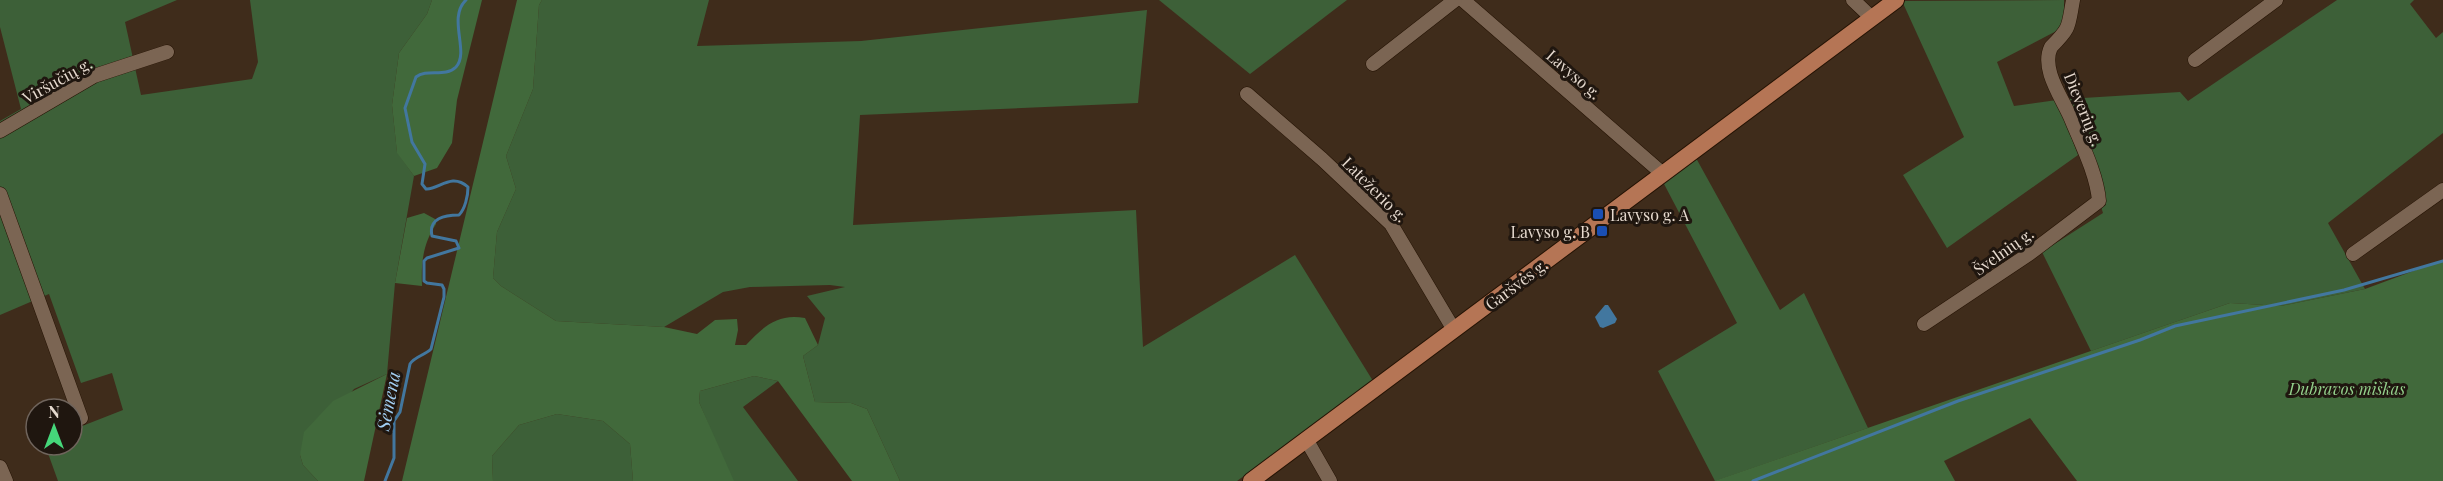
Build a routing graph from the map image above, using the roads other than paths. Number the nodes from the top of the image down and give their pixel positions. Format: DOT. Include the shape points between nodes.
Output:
graph roads {
  1 [pos="1455,0"];
  2 [pos="1462,0"];
  3 [pos="1853,0"];
  4 [pos="1896,0"];
  5 [pos="2073,0"];
  6 [pos="2277,0"];
  7 [pos="1872,18"];
  8 [pos="167,52"];
  9 [pos="2195,60"];
  10 [pos="1373,64"];
  11 [pos="1247,94"];
  12 [pos="0,131"];
  13 [pos="1663,174"];
  14 [pos="2443,190"];
  15 [pos="0,194"];
  16 [pos="2099,201"];
  17 [pos="2353,254"];
  18 [pos="1924,324"];
  19 [pos="1454,330"];
  20 [pos="73,397"];
  21 [pos="1306,439"];
  22 [pos="0,467"];
  23 [pos="6,481"];
  24 [pos="1251,481"];
  25 [pos="1330,481"];
  1 -- 10 [label="street"];
  2 -- 13 [label="street, Lavyso g."];
  3 -- 7 [label="street"];
  4 -- 7 [label="main road, Garšvės g."];
  5 -- 16 [label="street, Dieverių g." via="2067,29 2051,46 2048,63 2083,149"];
  6 -- 9 [label="street"];
  7 -- 13 [label="main road, Garšvės g."];
  8 -- 12 [label="street, Viršučių g." via="94,76"];
  11 -- 19 [label="street, Latežerio g." via="1391,224"];
  13 -- 19 [label="main road, Garšvės g."];
  14 -- 17 [label="street"];
  15 -- 20 [label="street"];
  16 -- 18 [label="street, Švelnių g." via="2029,254"];
  19 -- 21 [label="main road, Garšvės g."];
  21 -- 24 [label="main road, Garšvės g."];
  21 -- 25 [label="street"];
  22 -- 23 [label="street"];
}
